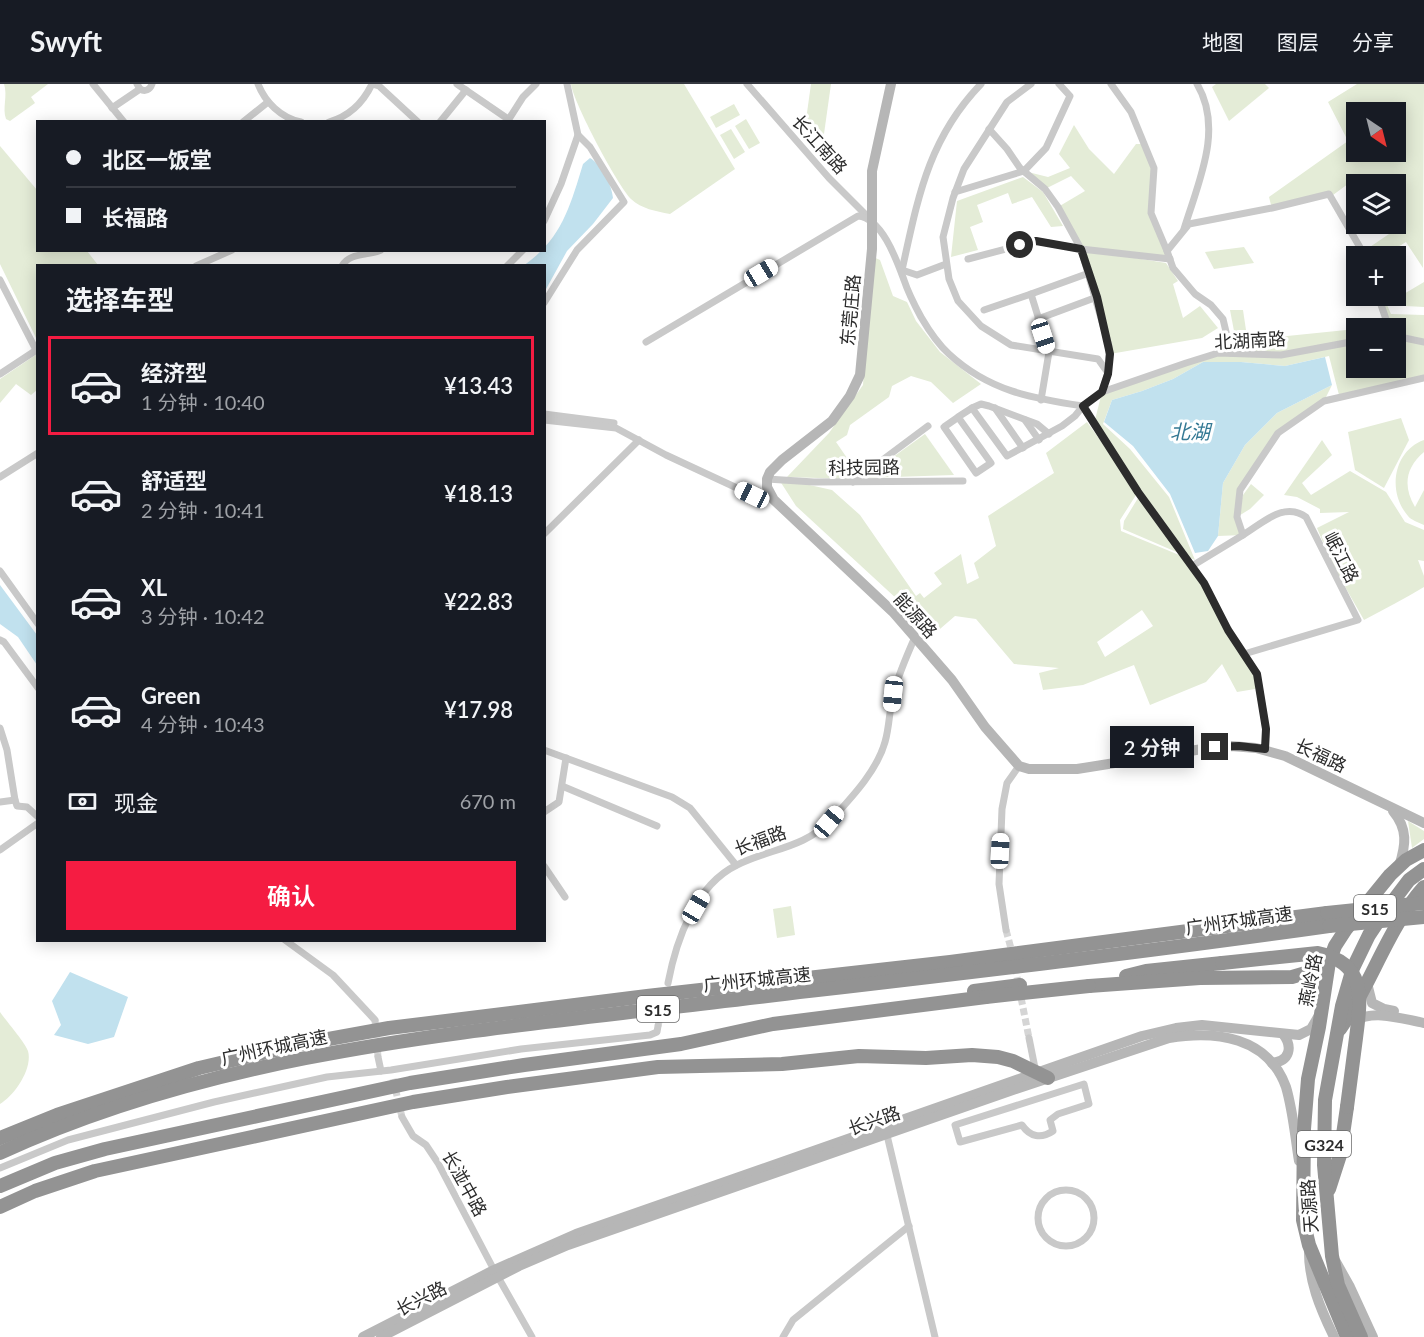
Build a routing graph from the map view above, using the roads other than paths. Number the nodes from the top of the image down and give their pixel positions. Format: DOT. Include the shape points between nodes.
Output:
graph roads {
  1 [pos="93,84"];
  2 [pos="152,84"];
  3 [pos="258,84"];
  4 [pos="372,84"];
  5 [pos="457,84"];
  6 [pos="536,84"];
  7 [pos="567,84"];
  8 [pos="747,84"];
  9 [pos="891,84"];
  10 [pos="981,84"];
  11 [pos="1031,84"];
  12 [pos="1059,84"];
  13 [pos="1112,84"];
  14 [pos="1197,84"];
  15 [pos="138,86"];
  16 [pos="466,90"];
  17 [pos="268,102"];
  18 [pos="112,108"];
  19 [pos="122,120"];
  20 [pos="246,120"];
  21 [pos="296,120"];
  22 [pos="334,120"];
  23 [pos="416,120"];
  24 [pos="442,120"];
  25 [pos="507,120"];
  26 [pos="989,129"];
  27 [pos="578,135"];
  28 [pos="1024,171"];
  29 [pos="955,192"];
  30 [pos="546,217"];
  31 [pos="873,222"];
  32 [pos="1184,230"];
  33 [pos="1359,246"];
  34 [pos="1081,249"];
  35 [pos="228,252"];
  36 [pos="372,252"];
  37 [pos="521,252"];
  38 [pos="1168,255"];
  39 [pos="968,259"];
  40 [pos="200,264"];
  41 [pos="343,264"];
  42 [pos="509,264"];
  43 [pos="946,264"];
  44 [pos="902,270"];
  45 [pos="1089,273"];
  46 [pos="0,280"];
  47 [pos="1031,294"];
  48 [pos="1097,297"];
  49 [pos="546,300"];
  50 [pos="984,310"];
  51 [pos="1038,319"];
  52 [pos="1406,338"];
  53 [pos="646,342"];
  54 [pos="1424,342"];
  55 [pos="1346,343"];
  56 [pos="36,347"];
  57 [pos="36,350"];
  58 [pos="1049,352"];
  59 [pos="1231,353"];
  60 [pos="0,374"];
  61 [pos="1108,374"];
  62 [pos="1424,378"];
  63 [pos="1102,392"];
  64 [pos="1041,400"];
  65 [pos="1083,406"];
  66 [pos="972,408"];
  67 [pos="995,408"];
  68 [pos="546,414"];
  69 [pos="958,417"];
  70 [pos="546,420"];
  71 [pos="1025,420"];
  72 [pos="584,422"];
  73 [pos="928,426"];
  74 [pos="1049,434"];
  75 [pos="639,440"];
  76 [pos="1039,440"];
  77 [pos="1023,448"];
  78 [pos="36,454"];
  79 [pos="0,477"];
  80 [pos="767,478"];
  81 [pos="963,481"];
  82 [pos="853,482"];
  83 [pos="774,500"];
  84 [pos="546,532"];
  85 [pos="1243,536"];
  86 [pos="1192,566"];
  87 [pos="0,571"];
  88 [pos="36,621"];
  89 [pos="915,637"];
  90 [pos="0,640"];
  91 [pos="1244,654"];
  92 [pos="36,685"];
  93 [pos="0,728"];
  94 [pos="1265,749"];
  95 [pos="546,751"];
  96 [pos="566,758"];
  97 [pos="1018,766"];
  98 [pos="561,786"];
  99 [pos="15,800"];
  100 [pos="0,802"];
  101 [pos="1391,809"];
  102 [pos="546,811"];
  103 [pos="36,814"];
  104 [pos="1424,823"];
  105 [pos="36,824"];
  106 [pos="657,826"];
  107 [pos="0,850"];
  108 [pos="1424,851"];
  109 [pos="736,865"];
  110 [pos="1400,866"];
  111 [pos="546,869"];
  112 [pos="1424,869"];
  113 [pos="1424,887"];
  114 [pos="564,897"];
  115 [pos="1424,903"];
  116 [pos="1424,917"];
  117 [pos="1328,920"];
  118 [pos="1006,930"];
  119 [pos="288,942"];
  120 [pos="1330,958"];
  121 [pos="668,983"];
  122 [pos="1367,983"];
  123 [pos="1020,985"];
  124 [pos="1089,986"];
  125 [pos="1324,1000"];
  126 [pos="1384,1013"];
  127 [pos="1424,1016"];
  128 [pos="375,1020"];
  129 [pos="816,1020"];
  130 [pos="1424,1023"];
  131 [pos="658,1026"];
  132 [pos="1337,1033"];
  133 [pos="1283,1034"];
  134 [pos="1029,1038"];
  135 [pos="378,1057"];
  136 [pos="1272,1063"];
  137 [pos="391,1070"];
  138 [pos="381,1071"];
  139 [pos="1042,1075"];
  140 [pos="393,1079"];
  141 [pos="1308,1079"];
  142 [pos="402,1118"];
  143 [pos="885,1130"];
  144 [pos="1026,1130"];
  145 [pos="0,1138"];
  146 [pos="0,1153"];
  147 [pos="0,1168"];
  148 [pos="1302,1179"];
  149 [pos="0,1186"];
  150 [pos="1326,1197"];
  151 [pos="0,1207"];
  152 [pos="1038,1223"];
  153 [pos="909,1226"];
  154 [pos="1309,1245"];
  155 [pos="1332,1256"];
  156 [pos="496,1273"];
  157 [pos="363,1337"];
  158 [pos="381,1337"];
  159 [pos="532,1337"];
  160 [pos="783,1337"];
  161 [pos="935,1337"];
  162 [pos="1334,1337"];
  163 [pos="1347,1337"];
  164 [pos="1360,1337"];
  165 [pos="1373,1337"];
  1 -- 18 [label="street"];
  2 -- 15 [label="street" via="147,90"];
  3 -- 17 [label="street"];
  4 -- 22 [label="street" via="358,106"];
  4 -- 23 [label="street"];
  5 -- 16 [label="street"];
  6 -- 25 [label="street"];
  7 -- 27 [label="street"];
  8 -- 31 [label="street, 长江南路"];
  9 -- 31 [label="street, 东莞庄路" via="872,171"];
  10 -- 44 [label="street" via="965,100 938,142 920,190"];
  11 -- 26 [label="street" via="1008,102"];
  12 -- 28 [label="street" via="1070,96 1046,148"];
  13 -- 38 [label="street" via="1131,112 1154,168 1151,213"];
  14 -- 32 [label="street" via="1204,96 1208,148"];
  15 -- 18 [label="street"];
  16 -- 24 [label="street"];
  16 -- 25 [label="street"];
  17 -- 20 [label="street"];
  17 -- 21 [label="street"];
  18 -- 19 [label="street"];
  26 -- 28 [label="street"];
  26 -- 29 [label="street" via="964,169"];
  27 -- 30 [label="street"];
  27 -- 49 [label="street" via="590,147 624,202 578,250"];
  28 -- 29 [label="street"];
  28 -- 34 [label="street" via="1045,189"];
  29 -- 43 [label="street" via="943,237"];
  31 -- 44 [label="street, 长江南路"];
  31 -- 53 [label="street" via="858,216"];
  31 -- 80 [label="street, 东莞庄路" via="856,386 832,421 773,467"];
  32 -- 33 [label="street" via="1189,224 1329,194"];
  32 -- 38 [label="street"];
  34 -- 38 [label="street"];
  34 -- 39 [label="street" via="1036,241"];
  34 -- 45 [label="street"];
  35 -- 40 [label="street"];
  36 -- 41 [label="street" via="354,256"];
  37 -- 42 [label="street"];
  38 -- 59 [label="street" via="1173,268 1195,294 1223,319"];
  43 -- 44 [label="street" via="916,275"];
  43 -- 58 [label="street" via="958,301 981,326 1011,345"];
  44 -- 64 [label="street, 长江南路" via="922,320 947,353 980,379"];
  45 -- 47 [label="street"];
  45 -- 48 [label="street"];
  46 -- 56 [label="street"];
  47 -- 50 [label="street"];
  47 -- 51 [label="street"];
  48 -- 51 [label="street"];
  48 -- 61 [label="street" via="1109,346"];
  51 -- 58 [label="street"];
  52 -- 54 [label="street"];
  55 -- 59 [label="street, 北湖南路" via="1281,355"];
  57 -- 60 [label="street"];
  58 -- 61 [label="street" via="1098,359"];
  58 -- 64 [label="street"];
  59 -- 63 [label="street, 北湖南路" via="1218,353"];
  61 -- 63 [label="street"];
  62 -- 85 [label="street" via="1324,401 1278,433 1240,490 1237,517"];
  63 -- 65 [label="street, 北湖南路"];
  64 -- 65 [label="street, 长江南路"];
  65 -- 74 [label="street, 北湖南路" via="1076,416"];
  65 -- 86 [label="street"];
  66 -- 67 [label="street" via="981,404"];
  66 -- 69 [label="street"];
  66 -- 77 [label="street" via="1007,456"];
  67 -- 71 [label="street"];
  67 -- 77 [label="street"];
  68 -- 72 [label="street"];
  69 -- 69 [label="street" via="944,427 976,472 991,463"];
  70 -- 72 [label="street"];
  71 -- 74 [label="street"];
  71 -- 76 [label="street"];
  72 -- 75 [label="street" via="615,425"];
  73 -- 82 [label="street"];
  74 -- 76 [label="street, 北湖南路"];
  75 -- 83 [label="street" via="752,495"];
  75 -- 84 [label="street"];
  76 -- 77 [label="street, 北湖南路"];
  78 -- 79 [label="street"];
  80 -- 82 [label="street, 科技园路"];
  80 -- 83 [label="street"];
  81 -- 82 [label="street, 科技园路"];
  83 -- 89 [label="street, 能源路"];
  85 -- 86 [label="street"];
  85 -- 91 [label="street, 岷江路" via="1284,510 1306,517 1358,620"];
  86 -- 91 [label="street"];
  87 -- 88 [label="street"];
  89 -- 97 [label="street, 能源路"];
  89 -- 109 [label="street, 长福路" via="893,694 885,743 854,792 829,822 803,842"];
  90 -- 92 [label="street"];
  91 -- 94 [label="street" via="1257,674 1266,729"];
  93 -- 99 [label="street"];
  94 -- 97 [label="street, 长福路" via="1223,746 1077,769"];
  94 -- 101 [label="street, 长福路" via="1298,761"];
  95 -- 96 [label="street"];
  96 -- 98 [label="street"];
  96 -- 109 [label="street" via="672,797 690,808"];
  97 -- 118 [label="street" via="1007,783 1002,809 999,884"];
  98 -- 102 [label="street" via="559,802"];
  98 -- 106 [label="street"];
  99 -- 100 [label="street"];
  99 -- 103 [label="street" via="17,806 27,807"];
  101 -- 104 [label="street, 长福路"];
  101 -- 110 [label="street" via="1406,836"];
  105 -- 107 [label="street"];
  108 -- 110 [label="highway, 燕岭路 / G324"];
  108 -- 141 [label="highway" via="1397,881 1361,933"];
  109 -- 121 [label="street, 长福路" via="698,903 674,953"];
  110 -- 120 [label="highway, 燕岭路 / G324" via="1346,929"];
  111 -- 114 [label="street"];
  112 -- 132 [label="highway, 燕岭路 / G324" via="1401,890 1369,935 1353,968"];
  113 -- 122 [label="highway, G324" via="1395,926"];
  115 -- 117 [label="highway, 广州环城高速 / S15, bridge"];
  116 -- 117 [label="highway, 广州环城高速 / S15, bridge"];
  117 -- 145 [label="highway, 广州环城高速 / S15" via="389,1028 199,1068"];
  117 -- 146 [label="highway, 广州环城高速 / S15" via="928,978 386,1043 206,1080 99,1114"];
  119 -- 128 [label="street" via="333,975"];
  120 -- 124 [label="highway" via="1297,977 1200,978"];
  120 -- 125 [label="highway, 燕岭路 / G324"];
  122 -- 126 [label="street" via="1372,1003"];
  122 -- 132 [label="highway, G324"];
  123 -- 129 [label="highway" via="872,1004"];
  124 -- 129 [label="highway, bridge"];
  124 -- 150 [label="highway, bridge" via="1146,971 1318,953 1334,957 1350,969 1358,983 1361,1004 1340,1155"];
  125 -- 133 [label="street, 长兴路" via="1311,1029 1299,1035"];
  125 -- 141 [label="highway, 燕岭路 / G324"];
  126 -- 127 [label="street"];
  126 -- 130 [label="street"];
  126 -- 132 [label="street" via="1364,1016"];
  129 -- 149 [label="highway" via="399,1085 105,1149 55,1163"];
  131 -- 137 [label="street" via="657,1032 650,1035 521,1049"];
  132 -- 150 [label="highway, 天源路 / G324" via="1324,1113"];
  133 -- 136 [label="street" via="1290,1050 1283,1059"];
  133 -- 139 [label="street, 长兴路" via="1214,1025 1176,1028 1142,1036"];
  134 -- 139 [label="street"];
  135 -- 138 [label="street"];
  136 -- 139 [label="street, 长兴路" via="1258,1049 1237,1039 1191,1035 1158,1040"];
  136 -- 148 [label="street, 长兴路" via="1289,1098"];
  137 -- 138 [label="street"];
  137 -- 140 [label="street"];
  138 -- 147 [label="street" via="327,1077 138,1121 68,1140"];
  139 -- 143 [label="street, 长兴路"];
  139 -- 151 [label="highway" via="1013,1061 972,1054 647,1068 448,1096 285,1129 95,1171"];
  141 -- 148 [label="highway, 天源路 / G324"];
  142 -- 156 [label="street, 长湴中路" via="438,1163"];
  143 -- 153 [label="street"];
  143 -- 156 [label="street, 长兴路"];
  144 -- 144 [label="street" via="1036,1136 1048,1134 1053,1131 1050,1120 1058,1114 1089,1104 1084,1084 955,1125 960,1142 1022,1125"];
  148 -- 154 [label="highway, 天源路 / G324" via="1303,1220"];
  150 -- 155 [label="highway, 天源路 / G324"];
  152 -- 152 [label="street" via="1047,1239 1055,1244 1074,1245 1093,1226 1094,1217 1088,1200 1063,1190 1046,1198"];
  153 -- 160 [label="street" via="793,1320"];
  153 -- 161 [label="street"];
  154 -- 162 [label="street" via="1313,1285"];
  154 -- 163 [label="highway, 天源路 / G324"];
  155 -- 164 [label="highway, 天源路 / G324" via="1338,1285"];
  155 -- 165 [label="street"];
  156 -- 157 [label="street, 长兴路"];
  156 -- 158 [label="street, 长兴路"];
  156 -- 159 [label="street, 长湴中路"];
}
